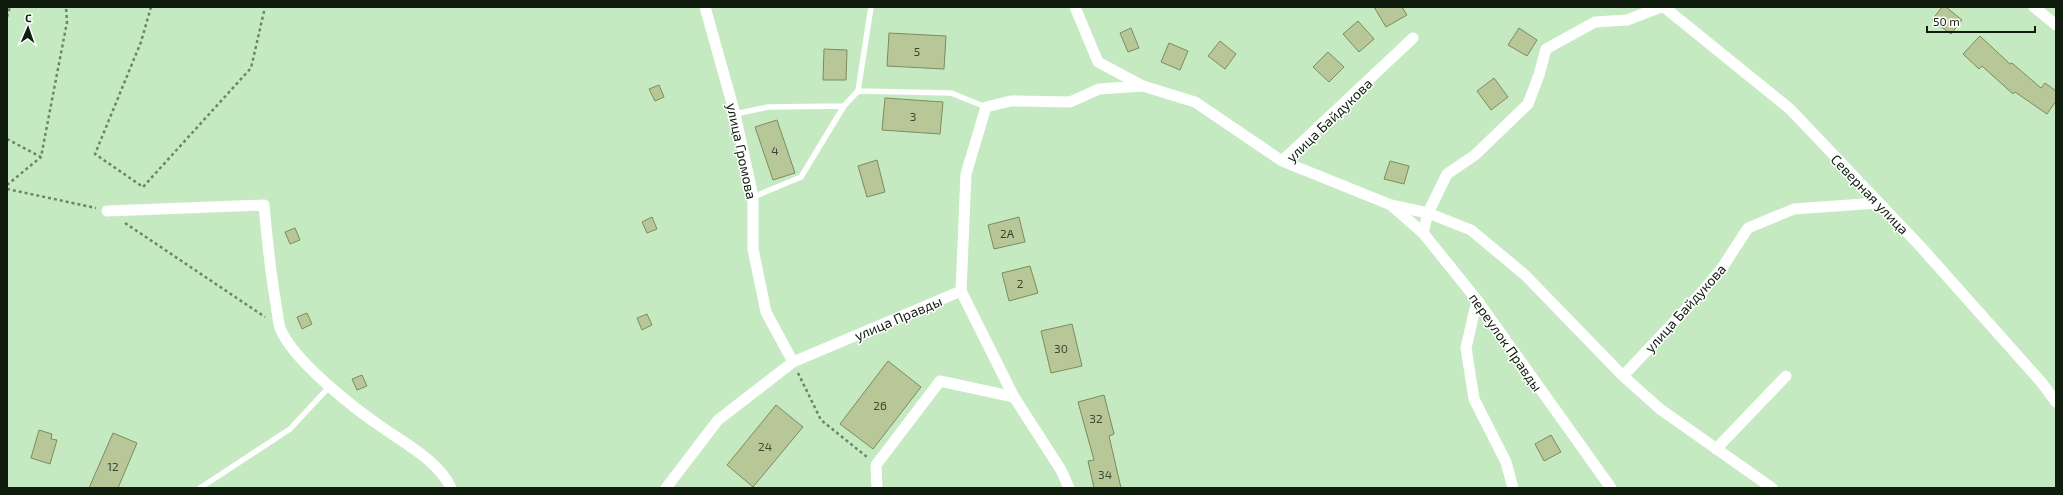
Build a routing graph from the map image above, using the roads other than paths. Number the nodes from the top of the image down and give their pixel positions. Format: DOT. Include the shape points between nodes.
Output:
graph roads {
  1 [pos="705,7"];
  2 [pos="871,7"];
  3 [pos="1075,7"];
  4 [pos="1662,7"];
  5 [pos="2034,7"];
  6 [pos="2056,25"];
  7 [pos="1413,38"];
  8 [pos="1143,86"];
  9 [pos="858,91"];
  10 [pos="844,106"];
  11 [pos="986,107"];
  12 [pos="735,114"];
  13 [pos="1282,161"];
  14 [pos="753,197"];
  15 [pos="1877,203"];
  16 [pos="1391,205"];
  17 [pos="107,211"];
  18 [pos="1428,213"];
  19 [pos="1423,232"];
  20 [pos="961,291"];
  21 [pos="1476,300"];
  22 [pos="793,362"];
  23 [pos="1623,376"];
  24 [pos="1786,376"];
  25 [pos="330,386"];
  26 [pos="1014,397"];
  27 [pos="2056,402"];
  28 [pos="1716,449"];
  29 [pos="200,488"];
  30 [pos="450,488"];
  31 [pos="666,488"];
  32 [pos="877,488"];
  33 [pos="1069,488"];
  34 [pos="1513,488"];
  35 [pos="1610,488"];
  36 [pos="1772,488"];
  1 -- 12 [label="street, улица Громова"];
  2 -- 9 [label="lane"];
  3 -- 8 [label="street" via="1098,62"];
  4 -- 15 [label="street, Северная улица" via="1790,110"];
  4 -- 18 [label="street" via="1627,20 1595,22 1546,49 1540,75 1528,104 1475,155 1447,174"];
  5 -- 6 [label="street"];
  7 -- 13 [label="street, улица Байдукова"];
  8 -- 11 [label="street" via="1098,89 1070,102 1011,101"];
  8 -- 13 [label="street" via="1195,102"];
  9 -- 10 [label="lane"];
  9 -- 11 [label="lane" via="952,93"];
  10 -- 12 [label="lane" via="768,107"];
  10 -- 14 [label="lane" via="801,177"];
  11 -- 20 [label="street" via="966,174"];
  12 -- 14 [label="street, улица Громова"];
  13 -- 16 [label="street, улица Байдукова"];
  14 -- 22 [label="street, улица Громова" via="754,249 766,312"];
  15 -- 23 [label="street, улица Байдукова" via="1794,209 1748,228 1722,268 1702,292"];
  15 -- 27 [label="street, Северная улица" via="1920,246"];
  16 -- 18 [label="street, улица Байдукова"];
  16 -- 19 [label="street, переулок Правды"];
  17 -- 25 [label="street" via="264,205 280,328 293,350"];
  18 -- 19 [label="street"];
  18 -- 23 [label="street, улица Байдукова" via="1470,230 1524,275"];
  19 -- 21 [label="street, переулок Правды"];
  20 -- 22 [label="street, улица Правды"];
  20 -- 26 [label="street"];
  21 -- 34 [label="street" via="1466,348 1474,399 1506,462"];
  21 -- 35 [label="street, переулок Правды"];
  22 -- 31 [label="street, улица Правды" via="718,420"];
  23 -- 28 [label="street, улица Байдукова" via="1660,409"];
  24 -- 28 [label="street"];
  25 -- 29 [label="lane" via="290,429"];
  25 -- 30 [label="street" via="366,417 421,455 446,477"];
  26 -- 32 [label="street" via="940,381 876,465"];
  26 -- 33 [label="street" via="1061,470"];
  28 -- 36 [label="street, улица Байдукова"];
}
